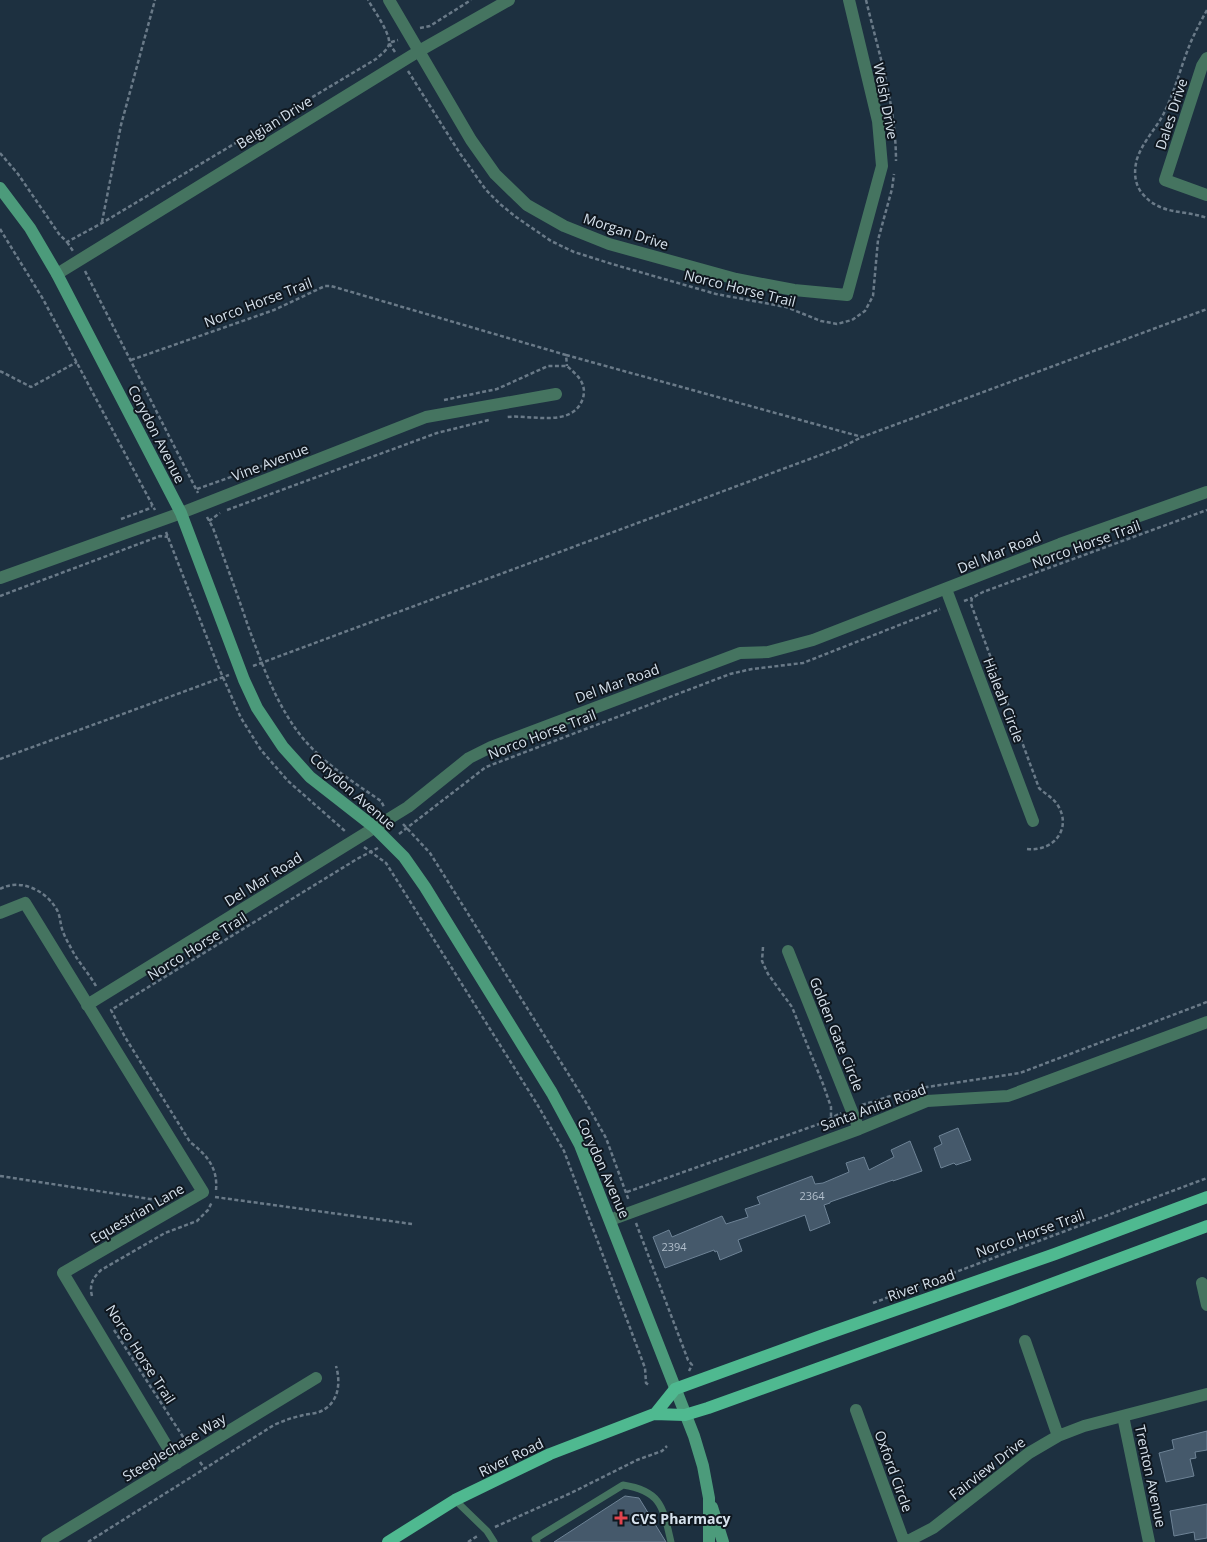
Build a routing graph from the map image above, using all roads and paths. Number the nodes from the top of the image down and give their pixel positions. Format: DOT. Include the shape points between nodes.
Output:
graph roads {
  1 [pos="155,0"];
  2 [pos="368,0"];
  3 [pos="389,0"];
  4 [pos="471,0"];
  5 [pos="509,0"];
  6 [pos="849,0"];
  7 [pos="866,0"];
  8 [pos="409,34"];
  9 [pos="389,44"];
  10 [pos="419,51"];
  11 [pos="1207,58"];
  12 [pos="401,62"];
  13 [pos="0,153"];
  14 [pos="896,163"];
  15 [pos="895,172"];
  16 [pos="0,188"];
  17 [pos="1207,195"];
  18 [pos="102,223"];
  19 [pos="57,274"];
  20 [pos="847,295"];
  21 [pos="1207,309"];
  22 [pos="566,355"];
  23 [pos="131,360"];
  24 [pos="77,362"];
  25 [pos="567,366"];
  26 [pos="0,371"];
  27 [pos="556,394"];
  28 [pos="862,437"];
  29 [pos="1207,492"];
  30 [pos="1207,510"];
  31 [pos="181,513"];
  32 [pos="168,537"];
  33 [pos="0,578"];
  34 [pos="946,589"];
  35 [pos="0,596"];
  36 [pos="972,598"];
  37 [pos="952,605"];
  38 [pos="240,671"];
  39 [pos="0,760"];
  40 [pos="1034,821"];
  41 [pos="374,827"];
  42 [pos="389,842"];
  43 [pos="1027,849"];
  44 [pos="0,889"];
  45 [pos="0,913"];
  46 [pos="763,947"];
  47 [pos="788,951"];
  48 [pos="102,996"];
  49 [pos="88,1005"];
  50 [pos="111,1010"];
  51 [pos="1207,1022"];
  52 [pos="831,1117"];
  53 [pos="859,1129"];
  54 [pos="0,1176"];
  55 [pos="1207,1178"];
  56 [pos="215,1197"];
  57 [pos="1207,1197"];
  58 [pos="182,1204"];
  59 [pos="610,1220"];
  60 [pos="412,1224"];
  61 [pos="1207,1226"];
  62 [pos="1202,1282"];
  63 [pos="93,1298"];
  64 [pos="866,1305"];
  65 [pos="1207,1305"];
  66 [pos="114,1330"];
  67 [pos="1025,1341"];
  68 [pos="692,1365"];
  69 [pos="336,1366"];
  70 [pos="700,1367"];
  71 [pos="316,1378"];
  72 [pos="646,1383"];
  73 [pos="650,1386"];
  74 [pos="675,1389"];
  75 [pos="1207,1394"];
  76 [pos="856,1410"];
  77 [pos="655,1414"];
  78 [pos="685,1415"];
  79 [pos="1123,1416"];
  80 [pos="1058,1436"];
  81 [pos="666,1446"];
  82 [pos="194,1453"];
  83 [pos="177,1463"];
  84 [pos="205,1469"];
  85 [pos="709,1498"];
  86 [pos="455,1500"];
  87 [pos="486,1530"];
  88 [pos="47,1542"];
  89 [pos="88,1542"];
  90 [pos="388,1542"];
  91 [pos="468,1542"];
  92 [pos="494,1542"];
  93 [pos="537,1542"];
  94 [pos="671,1542"];
  95 [pos="709,1542"];
  96 [pos="723,1542"];
  97 [pos="905,1542"];
  98 [pos="1149,1542"];
  1 -- 18 [label="path" via="121,126"];
  2 -- 9 [label="path, Norco Horse Trail" via="388,36"];
  3 -- 8 [label="street, Morgan Drive"];
  4 -- 8 [label="path" via="430,26"];
  5 -- 10 [label="street, Belgian Drive"];
  6 -- 20 [label="street, Welsh Drive" via="878,121 882,166"];
  7 -- 14 [label="path" via="892,106"];
  8 -- 9 [label="path"];
  8 -- 10 [label="street, Morgan Drive"];
  9 -- 12 [label="path, Norco Horse Trail"];
  9 -- 18 [label="path" via="376,59"];
  10 -- 12 [label="street, Belgian Drive"];
  10 -- 20 [label="street, Morgan Drive" via="495,174 528,205 564,226 610,244 736,279 794,290"];
  11 -- 17 [label="street, Dales Drive" via="1165,180"];
  12 -- 15 [label="path, Norco Horse Trail" via="486,190 516,217 552,241 612,264 716,294 786,307 821,322 837,324 852,320 864,311 873,296 878,240"];
  12 -- 19 [label="street, Belgian Drive"];
  13 -- 18 [label="path" via="68,242"];
  16 -- 19 [label="main road, Corydon Avenue" via="30,228"];
  19 -- 31 [label="main road, Corydon Avenue"];
  21 -- 28 [label="path"];
  22 -- 23 [label="path, Norco Horse Trail" via="325,286 274,310"];
  22 -- 25 [label="path"];
  22 -- 28 [label="path, Norco Horse Trail"];
  24 -- 26 [label="path" via="31,386"];
  27 -- 31 [label="street, Vine Avenue" via="426,417"];
  28 -- 38 [label="path"];
  29 -- 34 [label="street, Del Mar Road"];
  30 -- 36 [label="path, Norco Horse Trail"];
  31 -- 33 [label="street, Vine Avenue"];
  31 -- 38 [label="main road, Corydon Avenue"];
  32 -- 35 [label="path" via="160,536"];
  34 -- 37 [label="street, Hialeah Circle"];
  34 -- 41 [label="street, Del Mar Road" via="813,640 768,652 740,653 491,746 469,758 408,807"];
  36 -- 37 [label="path, Norco Horse Trail"];
  36 -- 43 [label="path" via="971,604 1039,788 1058,805 1062,816 1060,834 1049,846"];
  37 -- 40 [label="street, Hialeah Circle"];
  37 -- 42 [label="path, Norco Horse Trail" via="803,663 730,674 486,767"];
  38 -- 39 [label="path"];
  38 -- 41 [label="main road, Corydon Avenue" via="257,708 284,747 310,777"];
  41 -- 42 [label="main road, Corydon Avenue"];
  41 -- 48 [label="street, Del Mar Road"];
  42 -- 50 [label="path, Norco Horse Trail" via="356,859"];
  42 -- 59 [label="main road, Corydon Avenue" via="425,887 552,1093 580,1145"];
  44 -- 48 [label="path" via="27,886 49,898 58,911 62,930 73,953"];
  45 -- 49 [label="street, Equestrian Lane" via="25,903"];
  46 -- 52 [label="path" via="762,961 792,1007 823,1084"];
  47 -- 53 [label="street, Golden Gate Circle"];
  48 -- 49 [label="street, Del Mar Road"];
  48 -- 50 [label="path"];
  49 -- 58 [label="street, Equestrian Lane" via="203,1192"];
  50 -- 56 [label="path" via="190,1142 214,1168 217,1181"];
  51 -- 53 [label="street, Santa Anita Road" via="1008,1096 927,1101"];
  53 -- 59 [label="street, Santa Anita Road"];
  54 -- 58 [label="path"];
  55 -- 64 [label="path, Norco Horse Trail"];
  56 -- 60 [label="path"];
  56 -- 63 [label="path, Norco Horse Trail" via="197,1220 165,1233 97,1274 93,1278"];
  57 -- 74 [label="main road, River Road"];
  58 -- 83 [label="street, Equestrian Lane" via="63,1273"];
  59 -- 74 [label="main road, Corydon Avenue"];
  61 -- 78 [label="main road, River Road"];
  62 -- 65 [label="street"];
  66 -- 82 [label="path, Norco Horse Trail"];
  67 -- 80 [label="street"];
  68 -- 70 [label="path"];
  69 -- 84 [label="path" via="338,1392 330,1404 320,1411 274,1425"];
  71 -- 82 [label="street, Steeplechase Way"];
  72 -- 73 [label="path"];
  74 -- 77 [label="main road"];
  74 -- 78 [label="main road, Corydon Avenue"];
  75 -- 79 [label="street, Fairview Drive"];
  76 -- 97 [label="street, Oxford Circle"];
  77 -- 78 [label="main road, River Road"];
  77 -- 86 [label="main road, River Road" via="550,1454"];
  78 -- 85 [label="main road, Corydon Avenue" via="703,1466"];
  79 -- 80 [label="street, Fairview Drive"];
  79 -- 98 [label="street, Trenton Avenue"];
  80 -- 97 [label="street, Fairview Drive" via="1029,1453 933,1528"];
  81 -- 87 [label="path" via="662,1451"];
  82 -- 83 [label="street, Steeplechase Way"];
  82 -- 84 [label="path, Norco Horse Trail"];
  83 -- 88 [label="street, Steeplechase Way"];
  84 -- 89 [label="path"];
  85 -- 95 [label="main road"];
  85 -- 96 [label="main road"];
  86 -- 87 [label="lane"];
  86 -- 90 [label="main road, River Road"];
  87 -- 91 [label="path"];
  87 -- 92 [label="lane"];
  93 -- 94 [label="lane" via="536,1539 623,1485 648,1492 663,1509"];
}
